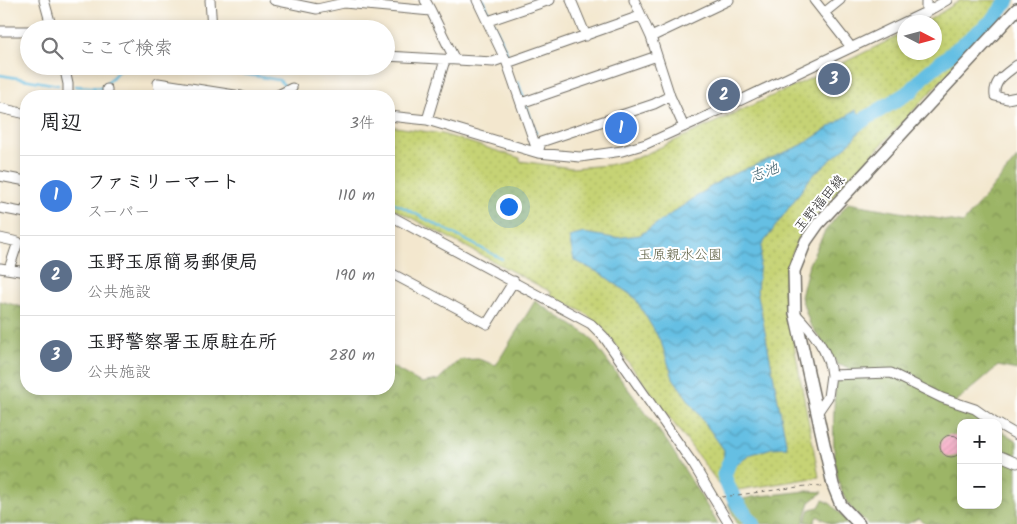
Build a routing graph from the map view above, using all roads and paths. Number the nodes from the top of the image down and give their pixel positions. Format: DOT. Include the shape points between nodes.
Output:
graph roads {
  1 [pos="44,0"];
  2 [pos="210,0"];
  3 [pos="274,0"];
  4 [pos="425,0"];
  5 [pos="477,0"];
  6 [pos="550,0"];
  7 [pos="571,0"];
  8 [pos="634,0"];
  9 [pos="729,0"];
  10 [pos="814,0"];
  11 [pos="840,0"];
  12 [pos="926,0"];
  13 [pos="947,0"];
  14 [pos="316,5"];
  15 [pos="1017,9"];
  16 [pos="431,11"];
  17 [pos="824,13"];
  18 [pos="926,13"];
  19 [pos="640,16"];
  20 [pos="50,20"];
  21 [pos="211,20"];
  22 [pos="491,20"];
  23 [pos="20,31"];
  24 [pos="0,32"];
  25 [pos="586,36"];
  26 [pos="651,37"];
  27 [pos="851,48"];
  28 [pos="657,56"];
  29 [pos="395,57"];
  30 [pos="450,60"];
  31 [pos="508,61"];
  32 [pos="1017,65"];
  33 [pos="66,75"];
  34 [pos="292,88"];
  35 [pos="68,90"];
  36 [pos="159,90"];
  37 [pos="203,90"];
  38 [pos="288,90"];
  39 [pos="670,96"];
  40 [pos="1017,97"];
  41 [pos="524,102"];
  42 [pos="0,108"];
  43 [pos="20,113"];
  44 [pos="395,117"];
  45 [pos="426,120"];
  46 [pos="684,127"];
  47 [pos="538,153"];
  48 [pos="0,176"];
  49 [pos="20,180"];
  50 [pos="0,208"];
  51 [pos="20,212"];
  52 [pos="395,218"];
  53 [pos="0,238"];
  54 [pos="5,269"];
  55 [pos="20,271"];
  56 [pos="395,275"];
  57 [pos="514,281"];
  58 [pos="795,313"];
  59 [pos="831,375"];
  60 [pos="816,413"];
  61 [pos="989,419"];
  62 [pos="1002,427"];
  63 [pos="1017,435"];
  64 [pos="1002,457"];
  65 [pos="1017,463"];
  66 [pos="833,485"];
  67 [pos="725,496"];
  68 [pos="729,524"];
  69 [pos="859,524"];
  1 -- 20 [label="street"];
  2 -- 21 [label="street"];
  3 -- 14 [label="street"];
  4 -- 16 [label="street"];
  5 -- 22 [label="street"];
  6 -- 22 [label="street"];
  7 -- 25 [label="street"];
  8 -- 19 [label="street"];
  9 -- 26 [label="street"];
  10 -- 17 [label="street"];
  11 -- 17 [label="street"];
  12 -- 18 [label="street"];
  13 -- 18 [label="street"];
  14 -- 16 [label="street" via="344,3"];
  15 -- 58 [label="main road, 玉野福田線" via="818,224 806,241 794,271"];
  16 -- 30 [label="street"];
  17 -- 27 [label="street"];
  18 -- 27 [label="street"];
  19 -- 25 [label="street"];
  19 -- 26 [label="street"];
  22 -- 31 [label="street"];
  23 -- 24 [label="street"];
  25 -- 31 [label="street"];
  26 -- 28 [label="street"];
  27 -- 46 [label="street"];
  28 -- 39 [label="street"];
  28 -- 41 [label="street"];
  29 -- 30 [label="street"];
  30 -- 31 [label="street"];
  30 -- 45 [label="street"];
  31 -- 41 [label="street"];
  32 -- 40 [label="street" via="996,82 994,90 995,96 1000,98"];
  33 -- 35 [label="street"];
  34 -- 38 [label="street"];
  36 -- 37 [label="street" via="158,82"];
  39 -- 46 [label="street"];
  39 -- 47 [label="street" via="540,142"];
  41 -- 47 [label="street"];
  42 -- 43 [label="street"];
  44 -- 45 [label="street"];
  45 -- 47 [label="street"];
  46 -- 47 [label="street" via="646,144 599,156"];
  48 -- 49 [label="street"];
  50 -- 51 [label="street"];
  52 -- 57 [label="street"];
  53 -- 54 [label="street" via="18,242"];
  54 -- 55 [label="street"];
  56 -- 57 [label="street" via="487,324"];
  57 -- 68 [label="street" via="583,318 598,330 692,464"];
  58 -- 59 [label="street" via="825,351"];
  58 -- 60 [label="main road, 玉野福田線"];
  59 -- 60 [label="street" via="828,397"];
  59 -- 61 [label="street" via="890,373 974,409"];
  60 -- 66 [label="main road, 玉野福田線"];
  62 -- 63 [label="street"];
  64 -- 65 [label="street"];
  66 -- 67 [label="path"];
  66 -- 69 [label="main road, 玉野福田線" via="841,505"];
}
